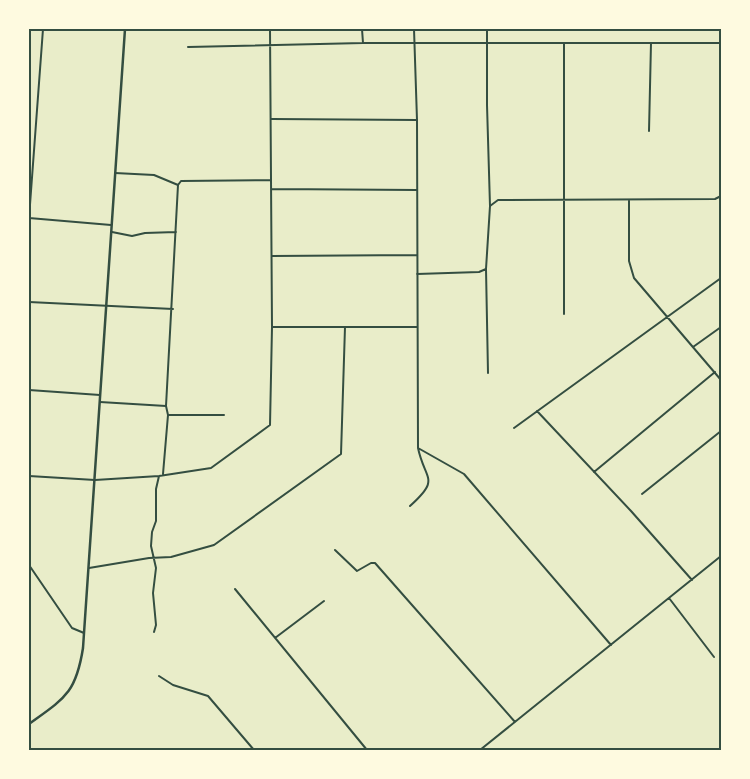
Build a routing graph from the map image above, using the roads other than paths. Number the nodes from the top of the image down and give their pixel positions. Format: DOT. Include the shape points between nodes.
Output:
graph roads {
  1 [pos="43,29"];
  2 [pos="125,29"];
  3 [pos="270,29"];
  4 [pos="362,29"];
  5 [pos="414,29"];
  6 [pos="487,29"];
  7 [pos="363,43"];
  8 [pos="415,43"];
  9 [pos="488,43"];
  10 [pos="564,43"];
  11 [pos="651,43"];
  12 [pos="721,43"];
  13 [pos="188,47"];
  14 [pos="272,47"];
  15 [pos="271,119"];
  16 [pos="417,120"];
  17 [pos="649,131"];
  18 [pos="115,174"];
  19 [pos="271,180"];
  20 [pos="178,185"];
  21 [pos="271,189"];
  22 [pos="417,190"];
  23 [pos="721,196"];
  24 [pos="564,199"];
  25 [pos="629,200"];
  26 [pos="490,206"];
  27 [pos="29,218"];
  28 [pos="111,225"];
  29 [pos="111,232"];
  30 [pos="176,232"];
  31 [pos="417,255"];
  32 [pos="271,256"];
  33 [pos="486,269"];
  34 [pos="417,274"];
  35 [pos="721,278"];
  36 [pos="29,302"];
  37 [pos="106,307"];
  38 [pos="173,309"];
  39 [pos="564,314"];
  40 [pos="667,318"];
  41 [pos="272,327"];
  42 [pos="346,327"];
  43 [pos="417,327"];
  44 [pos="721,327"];
  45 [pos="693,347"];
  46 [pos="715,372"];
  47 [pos="488,373"];
  48 [pos="721,380"];
  49 [pos="29,390"];
  50 [pos="100,395"];
  51 [pos="100,402"];
  52 [pos="166,406"];
  53 [pos="537,411"];
  54 [pos="168,415"];
  55 [pos="224,415"];
  56 [pos="514,428"];
  57 [pos="721,431"];
  58 [pos="418,448"];
  59 [pos="594,472"];
  60 [pos="163,475"];
  61 [pos="29,476"];
  62 [pos="159,476"];
  63 [pos="94,480"];
  64 [pos="642,494"];
  65 [pos="410,506"];
  66 [pos="335,550"];
  67 [pos="721,556"];
  68 [pos="155,558"];
  69 [pos="29,565"];
  70 [pos="89,568"];
  71 [pos="692,580"];
  72 [pos="235,589"];
  73 [pos="669,598"];
  74 [pos="324,601"];
  75 [pos="154,632"];
  76 [pos="84,633"];
  77 [pos="275,638"];
  78 [pos="611,645"];
  79 [pos="714,657"];
  80 [pos="159,676"];
  81 [pos="515,722"];
  82 [pos="29,724"];
  83 [pos="254,750"];
  84 [pos="367,750"];
  85 [pos="480,750"];
  1 -- 27 [label="street"];
  2 -- 18 [label="street"];
  3 -- 14 [label="street"];
  4 -- 7 [label="street"];
  5 -- 8 [label="street"];
  6 -- 9 [label="street"];
  7 -- 8 [label="street"];
  7 -- 14 [label="street"];
  8 -- 9 [label="street"];
  8 -- 16 [label="street"];
  9 -- 10 [label="street"];
  9 -- 26 [label="street"];
  10 -- 11 [label="street"];
  10 -- 24 [label="street"];
  11 -- 12 [label="street"];
  11 -- 17 [label="street"];
  13 -- 14 [label="street"];
  14 -- 15 [label="street"];
  15 -- 16 [label="street"];
  15 -- 19 [label="street"];
  16 -- 22 [label="street"];
  18 -- 20 [label="street" via="154,175"];
  18 -- 28 [label="street"];
  19 -- 20 [label="street" via="181,181"];
  19 -- 21 [label="street"];
  20 -- 30 [label="street"];
  21 -- 22 [label="street"];
  21 -- 32 [label="street"];
  22 -- 31 [label="street"];
  23 -- 25 [label="street" via="714,199"];
  24 -- 25 [label="street"];
  24 -- 26 [label="street" via="498,200"];
  24 -- 39 [label="street"];
  25 -- 40 [label="street" via="630,270"];
  26 -- 33 [label="street"];
  27 -- 28 [label="street"];
  28 -- 29 [label="street"];
  29 -- 30 [label="street" via="133,236"];
  29 -- 37 [label="street"];
  30 -- 38 [label="street"];
  31 -- 32 [label="street"];
  31 -- 34 [label="street"];
  32 -- 41 [label="street"];
  33 -- 34 [label="street"];
  33 -- 47 [label="street"];
  34 -- 43 [label="street"];
  35 -- 40 [label="street"];
  36 -- 37 [label="street"];
  37 -- 38 [label="street"];
  37 -- 50 [label="street"];
  38 -- 52 [label="street"];
  40 -- 45 [label="street"];
  40 -- 53 [label="street"];
  41 -- 42 [label="street"];
  41 -- 60 [label="street" via="270,425 215,467"];
  42 -- 43 [label="street"];
  42 -- 68 [label="street" via="341,454 219,543 182,555"];
  43 -- 58 [label="street"];
  44 -- 45 [label="street"];
  45 -- 46 [label="street"];
  46 -- 48 [label="street"];
  46 -- 59 [label="street"];
  49 -- 50 [label="street"];
  50 -- 51 [label="street"];
  51 -- 52 [label="street"];
  51 -- 63 [label="street"];
  52 -- 54 [label="street"];
  53 -- 56 [label="street"];
  53 -- 59 [label="street"];
  54 -- 55 [label="street"];
  54 -- 60 [label="street"];
  57 -- 64 [label="street"];
  58 -- 65 [label="street" via="429,484"];
  58 -- 78 [label="street" via="464,474"];
  59 -- 71 [label="street"];
  60 -- 62 [label="street"];
  61 -- 63 [label="street"];
  62 -- 63 [label="street"];
  62 -- 68 [label="street" via="152,539"];
  63 -- 70 [label="street"];
  66 -- 81 [label="street" via="356,571 375,563"];
  67 -- 71 [label="street"];
  68 -- 70 [label="street"];
  68 -- 75 [label="street"];
  69 -- 76 [label="street" via="72,628"];
  70 -- 76 [label="street"];
  71 -- 73 [label="street"];
  72 -- 77 [label="street"];
  73 -- 78 [label="street"];
  73 -- 79 [label="street"];
  74 -- 77 [label="street"];
  76 -- 82 [label="street" via="76,682 58,703"];
  77 -- 84 [label="street"];
  78 -- 81 [label="street"];
  80 -- 83 [label="street" via="173,685 208,696"];
  81 -- 85 [label="street"];
}
